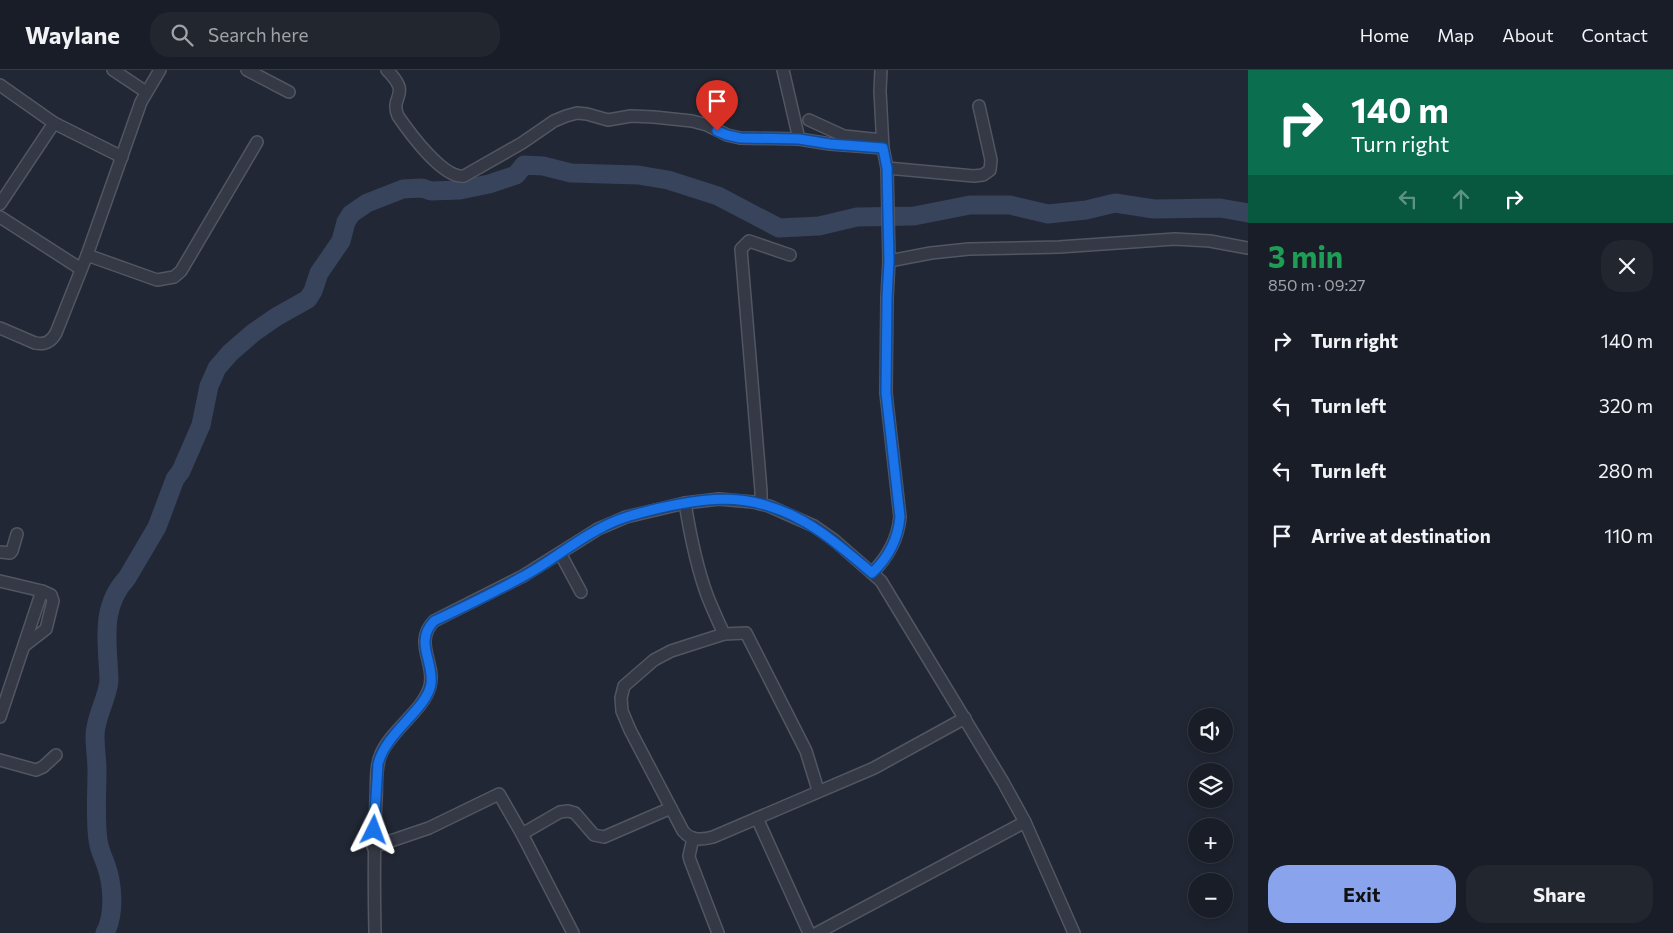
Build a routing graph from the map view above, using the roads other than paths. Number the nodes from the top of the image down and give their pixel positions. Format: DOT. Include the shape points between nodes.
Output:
graph roads {
  1 [pos="113,70"];
  2 [pos="160,70"];
  3 [pos="247,70"];
  4 [pos="387,70"];
  5 [pos="783,70"];
  6 [pos="881,70"];
  7 [pos="0,86"];
  8 [pos="146,92"];
  9 [pos="289,92"];
  10 [pos="980,106"];
  11 [pos="809,120"];
  12 [pos="54,123"];
  13 [pos="799,139"];
  14 [pos="257,142"];
  15 [pos="882,144"];
  16 [pos="122,157"];
  17 [pos="887,168"];
  18 [pos="0,204"];
  19 [pos="0,217"];
  20 [pos="1248,248"];
  21 [pos="87,255"];
  22 [pos="790,255"];
  23 [pos="889,261"];
  24 [pos="81,269"];
  25 [pos="0,328"];
  26 [pos="685,503"];
  27 [pos="760,504"];
  28 [pos="17,534"];
  29 [pos="0,552"];
  30 [pos="560,553"];
  31 [pos="872,573"];
  32 [pos="0,581"];
  33 [pos="581,592"];
  34 [pos="724,634"];
  35 [pos="0,717"];
  36 [pos="965,718"];
  37 [pos="56,755"];
  38 [pos="0,760"];
  39 [pos="818,790"];
  40 [pos="670,808"];
  41 [pos="757,818"];
  42 [pos="1025,822"];
  43 [pos="522,834"];
  44 [pos="693,838"];
  45 [pos="373,847"];
  46 [pos="375,933"];
  47 [pos="573,933"];
  48 [pos="718,933"];
  49 [pos="809,933"];
  50 [pos="817,933"];
  51 [pos="1074,933"];
  1 -- 8 [label="street"];
  2 -- 8 [label="street"];
  3 -- 9 [label="street"];
  4 -- 13 [label="street" via="400,88 395,108 398,116 430,157 458,176 464,176 522,143 554,121 577,113 608,120 654,116 692,121 735,137"];
  5 -- 13 [label="street"];
  6 -- 15 [label="street"];
  7 -- 12 [label="street"];
  8 -- 16 [label="street"];
  10 -- 17 [label="street" via="991,160 990,170 983,175"];
  11 -- 15 [label="street" via="844,136"];
  12 -- 16 [label="street"];
  12 -- 18 [label="street"];
  13 -- 15 [label="street" via="830,144"];
  14 -- 21 [label="street" via="181,271 174,277 157,280"];
  15 -- 17 [label="street"];
  16 -- 21 [label="street"];
  17 -- 23 [label="street"];
  19 -- 24 [label="street"];
  20 -- 23 [label="street" via="1175,239 969,249"];
  21 -- 24 [label="street"];
  22 -- 27 [label="street" via="749,241 742,249"];
  23 -- 31 [label="street" via="886,393 900,517 895,541"];
  24 -- 25 [label="street" via="53,339 35,344"];
  26 -- 27 [label="street" via="719,499"];
  26 -- 30 [label="street" via="626,517 598,529"];
  26 -- 34 [label="street" via="706,594"];
  27 -- 31 [label="street" via="814,526"];
  28 -- 29 [label="street" via="12,551"];
  30 -- 33 [label="street"];
  30 -- 45 [label="street" via="523,576 434,621 427,629 425,641 431,683 427,696 393,734 380,757"];
  31 -- 36 [label="street" via="881,581"];
  32 -- 35 [label="street" via="42,592"];
  34 -- 39 [label="street" via="746,634 806,751"];
  34 -- 40 [label="street" via="671,651 654,660 624,686 622,711"];
  36 -- 39 [label="street" via="874,768"];
  36 -- 42 [label="street"];
  37 -- 38 [label="street" via="36,770"];
  39 -- 41 [label="street"];
  40 -- 43 [label="street" via="604,837 594,835 575,813 568,811 560,812"];
  40 -- 44 [label="street" via="683,832"];
  41 -- 44 [label="street" via="714,838"];
  41 -- 49 [label="street"];
  42 -- 50 [label="street"];
  42 -- 51 [label="street"];
  43 -- 45 [label="street" via="499,794 429,828"];
  43 -- 47 [label="street"];
  44 -- 48 [label="street" via="690,860"];
  45 -- 46 [label="street"];
}
